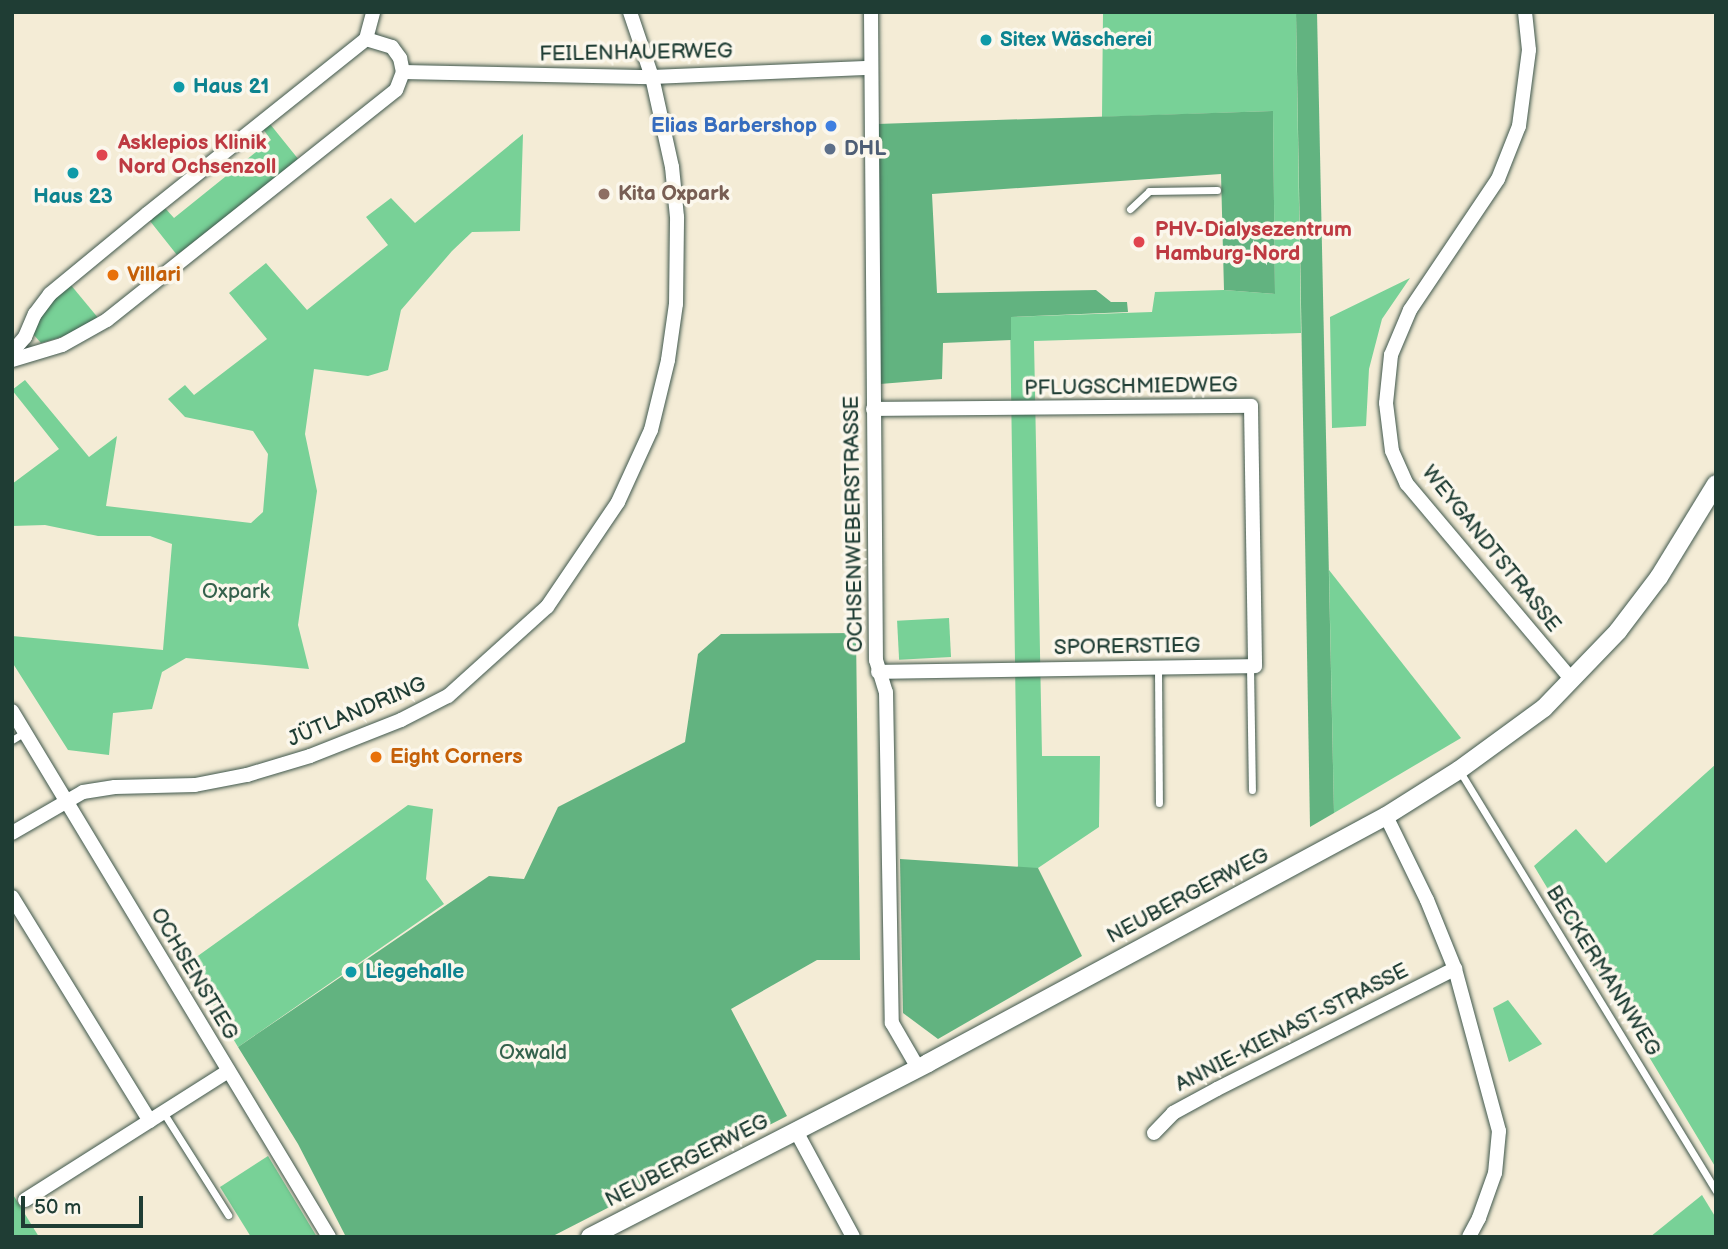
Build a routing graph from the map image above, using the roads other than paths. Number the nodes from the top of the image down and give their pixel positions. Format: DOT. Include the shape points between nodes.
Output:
graph roads {
  1 [pos="373,12"];
  2 [pos="630,12"];
  3 [pos="871,12"];
  4 [pos="1525,12"];
  5 [pos="366,39"];
  6 [pos="871,68"];
  7 [pos="403,72"];
  8 [pos="652,77"];
  9 [pos="1217,190"];
  10 [pos="1130,209"];
  11 [pos="12,352"];
  12 [pos="12,360"];
  13 [pos="873,409"];
  14 [pos="1716,484"];
  15 [pos="1250,666"];
  16 [pos="1158,668"];
  17 [pos="878,671"];
  18 [pos="1572,680"];
  19 [pos="12,711"];
  20 [pos="19,736"];
  21 [pos="1459,770"];
  22 [pos="1252,790"];
  23 [pos="66,800"];
  24 [pos="1159,803"];
  25 [pos="1386,816"];
  26 [pos="12,833"];
  27 [pos="12,897"];
  28 [pos="1455,969"];
  29 [pos="918,1068"];
  30 [pos="228,1071"];
  31 [pos="163,1112"];
  32 [pos="150,1121"];
  33 [pos="796,1131"];
  34 [pos="1154,1133"];
  35 [pos="1716,1191"];
  36 [pos="25,1200"];
  37 [pos="228,1215"];
  38 [pos="329,1237"];
  39 [pos="590,1237"];
  40 [pos="853,1237"];
  41 [pos="1469,1237"];
  1 -- 5 [label="street"];
  2 -- 8 [label="street, JÜTLANDRING"];
  3 -- 6 [label="street, OCHSENWEBERSTRASSE"];
  4 -- 18 [label="street, WEYGANDTSTRASSE" via="1529,50 1519,126 1498,178 1410,310 1391,355 1385,403 1392,451 1407,484"];
  5 -- 7 [label="street" via="392,47"];
  5 -- 11 [label="street" via="50,294"];
  6 -- 8 [label="street, FEILENHAUERWEG"];
  6 -- 13 [label="street, OCHSENWEBERSTRASSE"];
  7 -- 8 [label="street, FEILENHAUERWEG"];
  7 -- 12 [label="street" via="396,90 107,320 62,345"];
  8 -- 23 [label="street, JÜTLANDRING" via="672,167 677,217 676,304 668,360 651,430 618,502 547,607 448,695 368,734 247,775 195,785 102,788"];
  9 -- 10 [label="lane" via="1149,191"];
  13 -- 15 [label="street, PFLUGSCHMIEDWEG" via="1251,406 1255,666"];
  13 -- 17 [label="street, OCHSENWEBERSTRASSE"];
  14 -- 18 [label="street, NEUBERGERWEG" via="1643,599"];
  15 -- 16 [label="street, SPORERSTIEG"];
  15 -- 22 [label="lane"];
  16 -- 17 [label="street, SPORERSTIEG"];
  16 -- 24 [label="lane"];
  17 -- 29 [label="street, OCHSENWEBERSTRASSE" via="886,692 892,1023"];
  18 -- 21 [label="street, NEUBERGERWEG" via="1518,729"];
  19 -- 20 [label="street, OCHSENSTIEG"];
  20 -- 23 [label="street, OCHSENSTIEG"];
  21 -- 25 [label="street, NEUBERGERWEG"];
  21 -- 35 [label="lane, BECKERMANNWEG"];
  23 -- 26 [label="street, JÜTLANDRING"];
  23 -- 30 [label="street, OCHSENSTIEG"];
  25 -- 28 [label="street"];
  25 -- 29 [label="street, NEUBERGERWEG"];
  27 -- 32 [label="street"];
  28 -- 34 [label="street, ANNIE-KIENAST-STRASSE" via="1206,1095 1174,1113"];
  28 -- 41 [label="street" via="1499,1131 1495,1173"];
  29 -- 33 [label="street, NEUBERGERWEG"];
  30 -- 31 [label="street"];
  30 -- 38 [label="street, OCHSENSTIEG"];
  31 -- 32 [label="street"];
  31 -- 37 [label="lane"];
  32 -- 36 [label="street"];
  33 -- 39 [label="street, NEUBERGERWEG"];
  33 -- 40 [label="street"];
}
